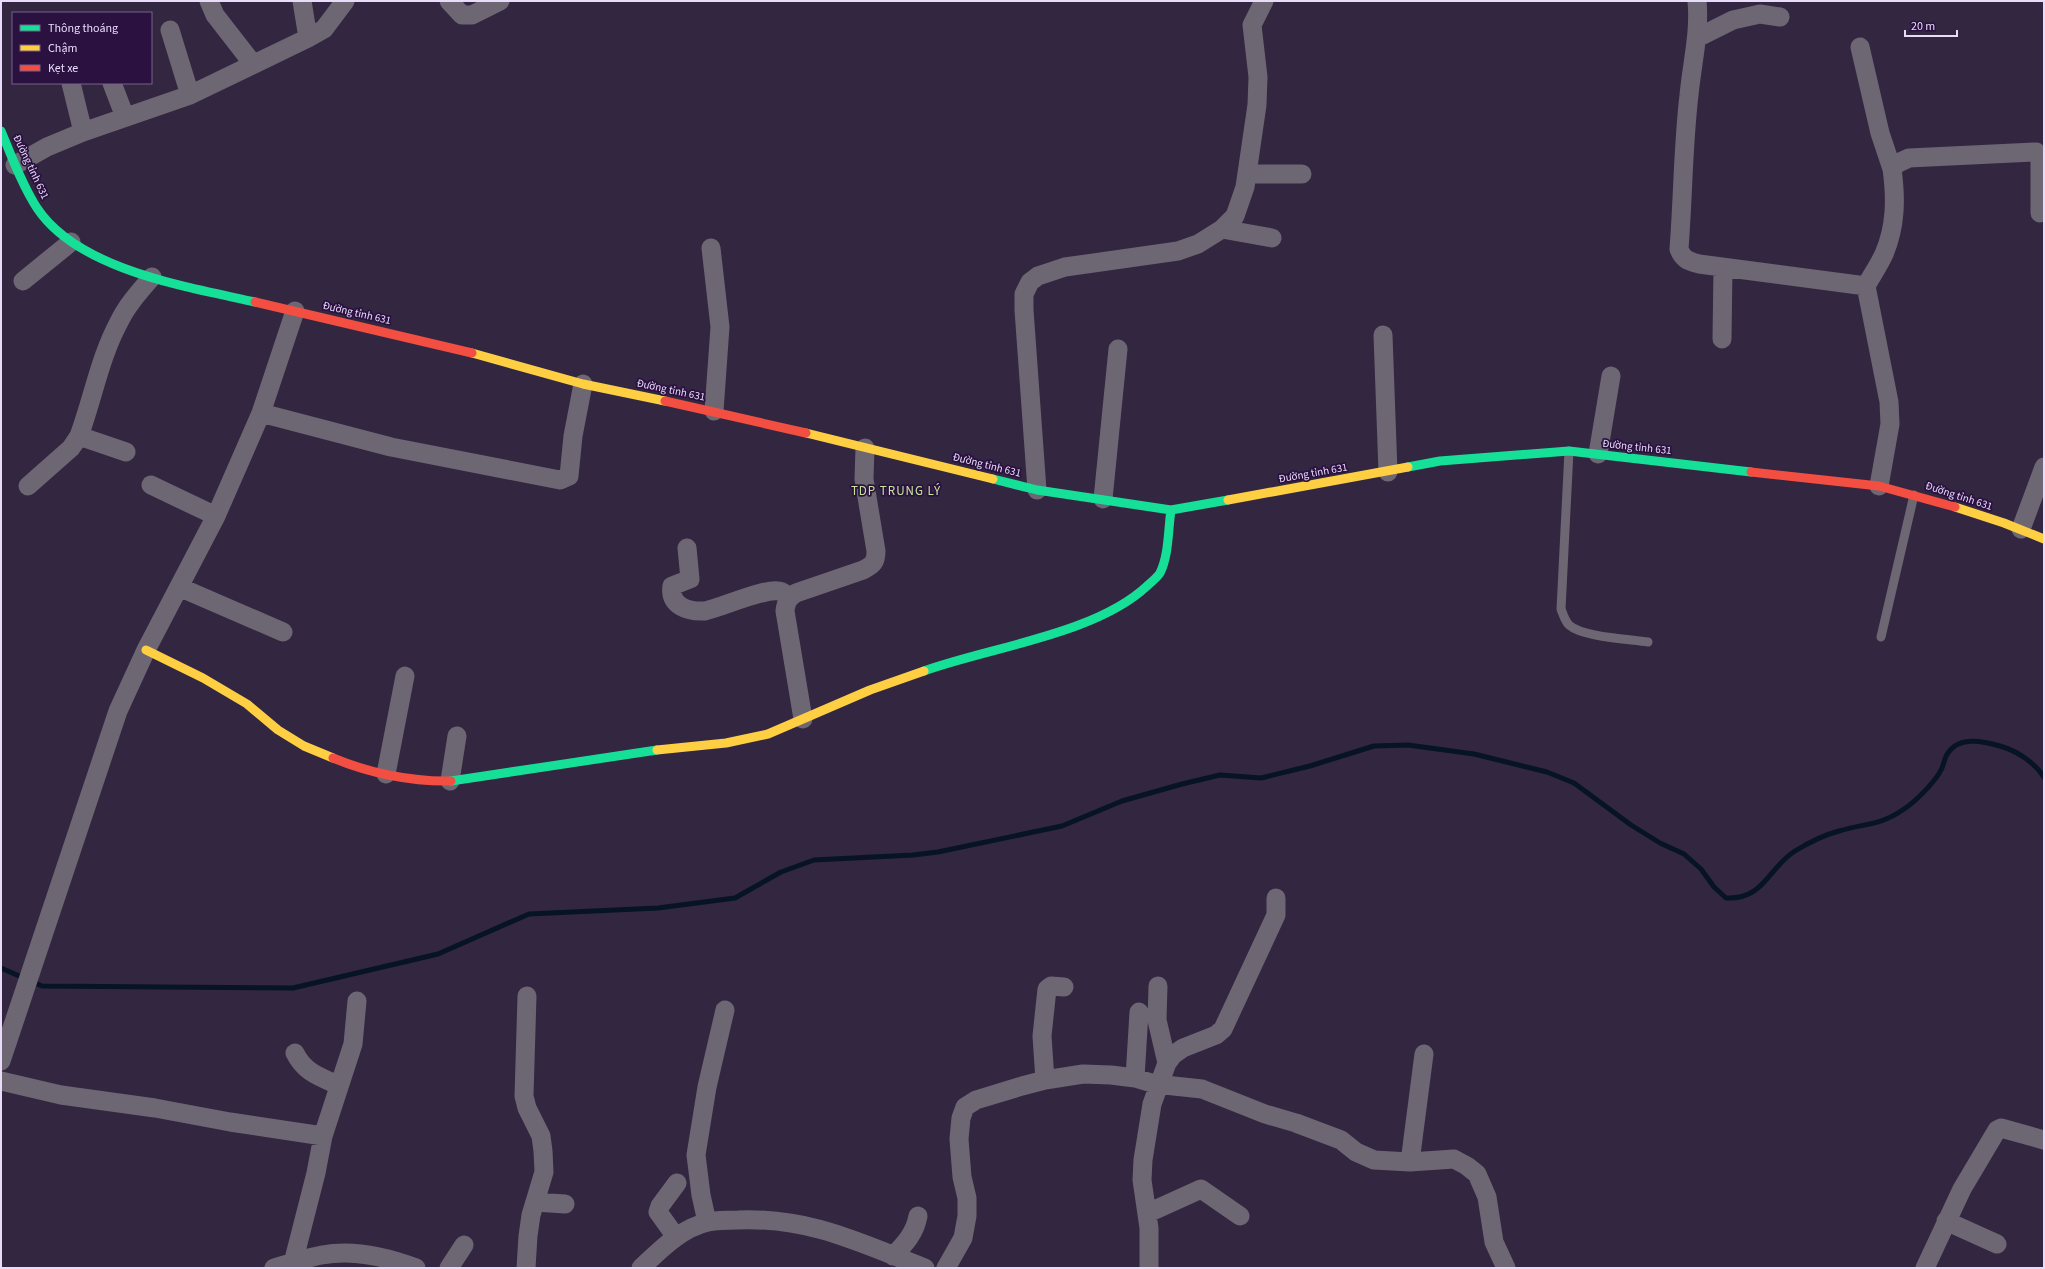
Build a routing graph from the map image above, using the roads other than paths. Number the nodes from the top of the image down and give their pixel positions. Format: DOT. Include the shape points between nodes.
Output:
graph roads {
  1 [pos="209,1"];
  2 [pos="302,1"];
  3 [pos="345,1"];
  4 [pos="449,1"];
  5 [pos="500,1"];
  6 [pos="1264,1"];
  7 [pos="1697,1"];
  8 [pos="1780,17"];
  9 [pos="170,30"];
  10 [pos="308,38"];
  11 [pos="1697,38"];
  12 [pos="1860,47"];
  13 [pos="253,64"];
  14 [pos="71,84"];
  15 [pos="112,84"];
  16 [pos="190,95"];
  17 [pos="125,117"];
  18 [pos="1,130"];
  19 [pos="83,132"];
  20 [pos="15,165"];
  21 [pos="1892,169"];
  22 [pos="1247,174"];
  23 [pos="1302,174"];
  24 [pos="2040,213"];
  25 [pos="1222,229"];
  26 [pos="1272,238"];
  27 [pos="71,242"];
  28 [pos="712,248"];
  29 [pos="1723,267"];
  30 [pos="152,277"];
  31 [pos="23,281"];
  32 [pos="1866,286"];
  33 [pos="295,311"];
  34 [pos="1383,335"];
  35 [pos="1722,339"];
  36 [pos="1118,349"];
  37 [pos="1611,376"];
  38 [pos="583,384"];
  39 [pos="714,411"];
  40 [pos="261,413"];
  41 [pos="79,436"];
  42 [pos="865,448"];
  43 [pos="1569,451"];
  44 [pos="126,452"];
  45 [pos="1598,454"];
  46 [pos="2044,467"];
  47 [pos="1388,472"];
  48 [pos="151,485"];
  49 [pos="28,486"];
  50 [pos="1879,486"];
  51 [pos="1037,490"];
  52 [pos="1914,495"];
  53 [pos="1103,499"];
  54 [pos="1171,510"];
  55 [pos="216,516"];
  56 [pos="2021,529"];
  57 [pos="2044,539"];
  58 [pos="687,548"];
  59 [pos="179,587"];
  60 [pos="789,597"];
  61 [pos="283,632"];
  62 [pos="1881,637"];
  63 [pos="1648,642"];
  64 [pos="146,650"];
  65 [pos="405,676"];
  66 [pos="804,719"];
  67 [pos="457,736"];
  68 [pos="386,774"];
  69 [pos="450,781"];
  70 [pos="1276,898"];
  71 [pos="1158,986"];
  72 [pos="1064,987"];
  73 [pos="527,996"];
  74 [pos="357,1001"];
  75 [pos="725,1010"];
  76 [pos="1139,1012"];
  77 [pos="295,1053"];
  78 [pos="1424,1054"];
  79 [pos="1,1061"];
  80 [pos="1167,1063"];
  81 [pos="1135,1078"];
  82 [pos="1045,1080"];
  83 [pos="1,1082"];
  84 [pos="338,1085"];
  85 [pos="1160,1085"];
  86 [pos="323,1136"];
  87 [pos="2044,1140"];
  88 [pos="1410,1162"];
  89 [pos="677,1183"];
  90 [pos="535,1202"];
  91 [pos="566,1204"];
  92 [pos="1148,1212"];
  93 [pos="918,1216"];
  94 [pos="1240,1216"];
  95 [pos="1946,1221"];
  96 [pos="707,1222"];
  97 [pos="676,1237"];
  98 [pos="464,1244"];
  99 [pos="1997,1244"];
  100 [pos="893,1256"];
  101 [pos="293,1262"];
  102 [pos="274,1268"];
  103 [pos="416,1268"];
  104 [pos="449,1268"];
  105 [pos="526,1268"];
  106 [pos="641,1268"];
  107 [pos="924,1268"];
  108 [pos="946,1268"];
  109 [pos="1149,1268"];
  110 [pos="1506,1268"];
  111 [pos="1925,1268"];
  1 -- 13 [label="street" via="215,15"];
  2 -- 10 [label="street"];
  3 -- 10 [label="street" via="324,29"];
  4 -- 5 [label="street" via="462,15 472,14"];
  6 -- 22 [label="street" via="1252,25 1258,77 1257,105"];
  7 -- 11 [label="street"];
  8 -- 11 [label="street" via="1760,14 1733,20"];
  9 -- 16 [label="street"];
  10 -- 13 [label="street"];
  11 -- 29 [label="street" via="1688,110 1680,249 1681,256 1686,260"];
  12 -- 21 [label="street" via="1880,133"];
  13 -- 16 [label="street"];
  14 -- 19 [label="street"];
  15 -- 17 [label="street"];
  16 -- 17 [label="street"];
  17 -- 19 [label="street"];
  18 -- 20 [label="main road, Đường tỉnh 631"];
  19 -- 20 [label="street" via="47,147"];
  20 -- 27 [label="main road, Đường tỉnh 631" via="37,208 52,227"];
  21 -- 24 [label="street" via="1910,158 2036,152 2040,160"];
  21 -- 32 [label="street" via="1895,191 1893,224 1883,255"];
  22 -- 23 [label="street"];
  22 -- 25 [label="street" via="1235,216"];
  25 -- 26 [label="street"];
  25 -- 51 [label="street" via="1198,244 1178,251 1065,267 1038,276 1030,282 1024,294 1024,310"];
  27 -- 30 [label="main road, Đường tỉnh 631" via="114,264"];
  27 -- 31 [label="street"];
  28 -- 39 [label="street" via="720,327"];
  29 -- 32 [label="street"];
  29 -- 35 [label="street"];
  30 -- 33 [label="main road, Đường tỉnh 631"];
  30 -- 41 [label="street" via="119,321"];
  32 -- 50 [label="street" via="1889,402 1890,424"];
  33 -- 38 [label="main road, Đường tỉnh 631" via="442,345"];
  33 -- 40 [label="street"];
  34 -- 47 [label="street"];
  36 -- 53 [label="street"];
  37 -- 45 [label="street"];
  38 -- 39 [label="main road, Đường tỉnh 631"];
  38 -- 40 [label="street" via="573,436 569,476 560,480 391,447"];
  39 -- 42 [label="main road, Đường tỉnh 631"];
  40 -- 55 [label="street"];
  41 -- 44 [label="street"];
  41 -- 49 [label="street" via="71,448"];
  42 -- 51 [label="main road, Đường tỉnh 631"];
  42 -- 60 [label="street" via="864,479 876,560 863,570"];
  43 -- 45 [label="main road, Đường tỉnh 631"];
  43 -- 47 [label="main road, Đường tỉnh 631" via="1440,461"];
  43 -- 63 [label="lane" via="1561,609 1564,617 1569,625 1580,632"];
  45 -- 50 [label="main road, Đường tỉnh 631"];
  46 -- 56 [label="street"];
  47 -- 54 [label="main road, Đường tỉnh 631"];
  48 -- 55 [label="street"];
  50 -- 52 [label="main road, Đường tỉnh 631"];
  51 -- 53 [label="main road, Đường tỉnh 631"];
  52 -- 56 [label="main road, Đường tỉnh 631"];
  52 -- 62 [label="lane"];
  53 -- 54 [label="main road, Đường tỉnh 631"];
  54 -- 66 [label="main road" via="1164,561 1158,574 1140,593 1115,608 1071,628 938,666 870,690"];
  55 -- 59 [label="street"];
  56 -- 57 [label="main road, Đường tỉnh 631"];
  58 -- 60 [label="street" via="690,579 672,586 672,598 676,605 705,611 777,590"];
  59 -- 61 [label="street"];
  59 -- 64 [label="street"];
  60 -- 66 [label="street" via="785,611"];
  64 -- 68 [label="main road" via="203,678 247,704 278,730 304,746 338,760"];
  64 -- 79 [label="street" via="118,711"];
  65 -- 68 [label="street"];
  66 -- 69 [label="main road" via="768,734 726,743 628,754"];
  67 -- 69 [label="street"];
  68 -- 69 [label="main road" via="419,780"];
  70 -- 80 [label="street" via="1276,915 1223,1029 1216,1035 1183,1048"];
  71 -- 80 [label="street" via="1157,1020"];
  72 -- 82 [label="street" via="1051,986 1047,989 1042,1036"];
  73 -- 90 [label="street" via="524,1096 527,1108 542,1136 544,1151 544,1172"];
  74 -- 84 [label="street" via="353,1044"];
  75 -- 96 [label="street" via="707,1087 696,1155"];
  76 -- 81 [label="street"];
  77 -- 84 [label="street" via="299,1061 314,1075"];
  78 -- 88 [label="street"];
  80 -- 85 [label="street"];
  81 -- 82 [label="street" via="1083,1074"];
  81 -- 85 [label="street"];
  82 -- 108 [label="street" via="976,1100 965,1107 959,1139 967,1216 963,1238"];
  83 -- 86 [label="street" via="61,1095"];
  84 -- 86 [label="street"];
  85 -- 88 [label="street" via="1202,1089 1341,1140 1356,1152 1374,1160"];
  85 -- 92 [label="street" via="1152,1104 1143,1160 1142,1180"];
  86 -- 101 [label="street"];
  87 -- 95 [label="street" via="2001,1128 1997,1130"];
  88 -- 110 [label="street" via="1454,1159 1477,1174 1487,1197 1494,1242"];
  89 -- 97 [label="street" via="658,1212"];
  90 -- 91 [label="street"];
  90 -- 105 [label="street" via="528,1236"];
  92 -- 94 [label="street" via="1201,1189"];
  92 -- 109 [label="street"];
  93 -- 100 [label="street" via="912,1235"];
  95 -- 99 [label="street"];
  95 -- 111 [label="street"];
  96 -- 97 [label="street"];
  96 -- 100 [label="street" via="765,1219 798,1223 829,1230"];
  97 -- 106 [label="street"];
  98 -- 104 [label="street"];
  100 -- 107 [label="street"];
  101 -- 102 [label="street"];
  101 -- 103 [label="street" via="344,1253 375,1256"];
}
